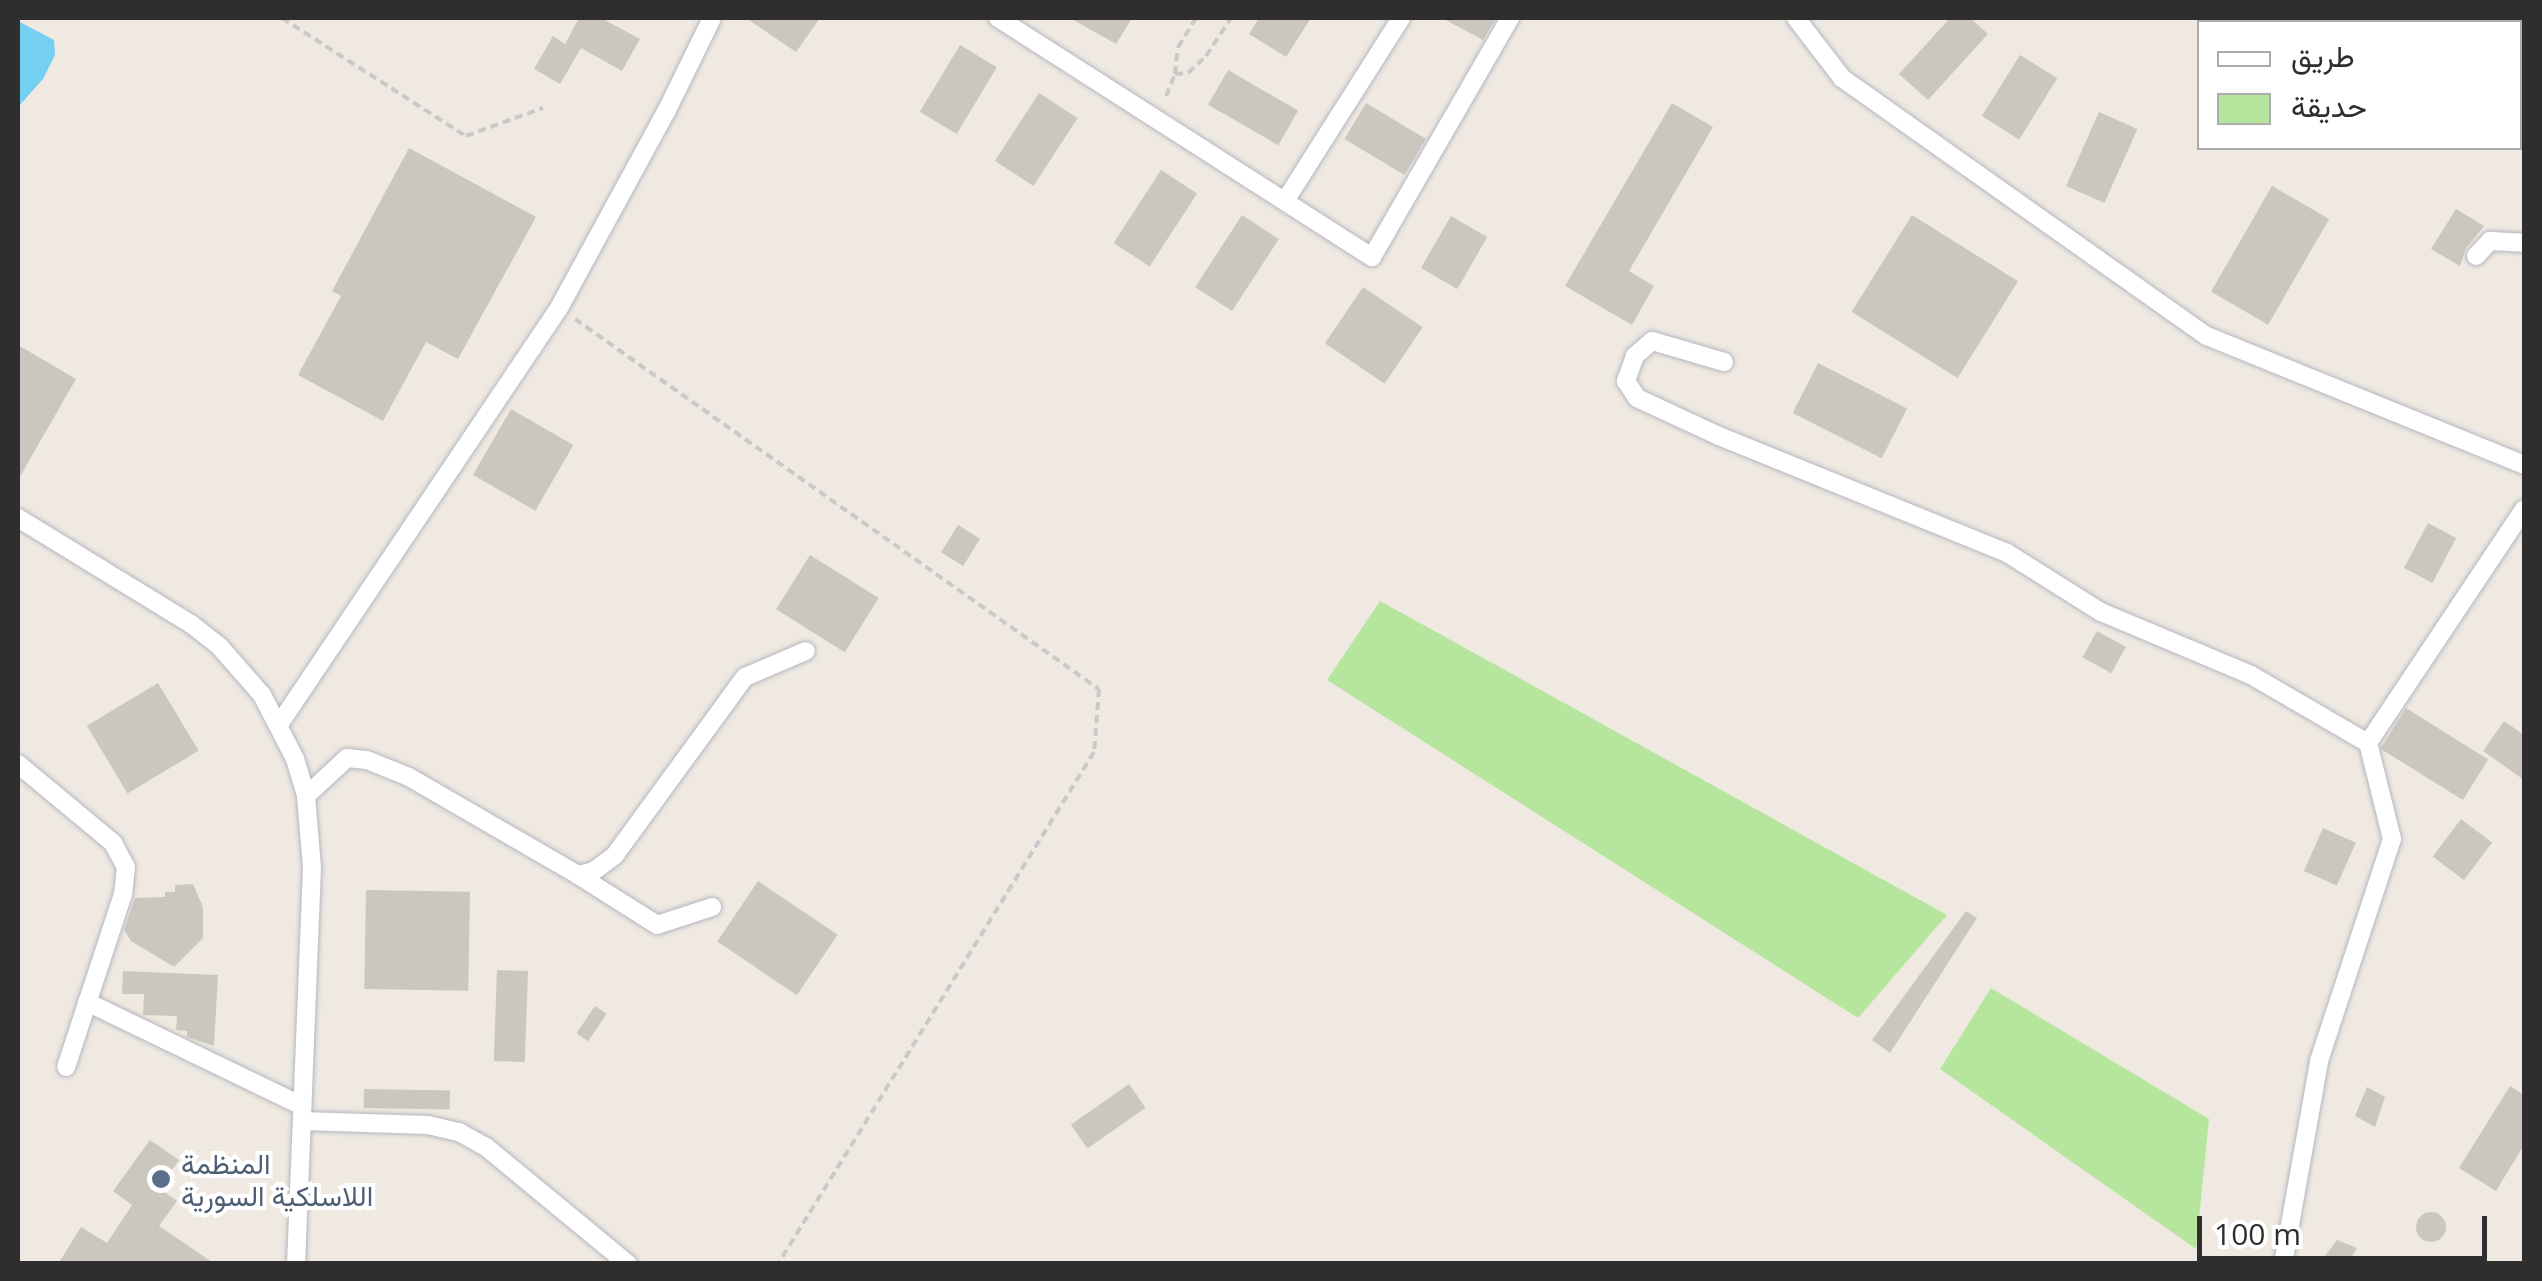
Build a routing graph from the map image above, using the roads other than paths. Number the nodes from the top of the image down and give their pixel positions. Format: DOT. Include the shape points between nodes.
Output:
graph roads {
  1 [pos="712,18"];
  2 [pos="998,18"];
  3 [pos="1400,18"];
  4 [pos="1510,18"];
  5 [pos="1796,18"];
  6 [pos="1022,24"];
  7 [pos="1285,201"];
  8 [pos="2524,243"];
  9 [pos="2476,256"];
  10 [pos="1724,362"];
  11 [pos="2524,464"];
  12 [pos="2524,509"];
  13 [pos="18,518"];
  14 [pos="806,651"];
  15 [pos="280,723"];
  16 [pos="2368,743"];
  17 [pos="18,764"];
  18 [pos="306,796"];
  19 [pos="578,875"];
  20 [pos="712,907"];
  21 [pos="87,1002"];
  22 [pos="66,1067"];
  23 [pos="302,1113"];
  24 [pos="296,1264"];
  25 [pos="628,1264"];
  26 [pos="2283,1264"];
  1 -- 15 [label="street" via="559,308"];
  2 -- 6 [label="street"];
  3 -- 7 [label="street"];
  4 -- 7 [label="street" via="1372,258"];
  5 -- 11 [label="street" via="1842,78 2207,336"];
  6 -- 7 [label="street"];
  8 -- 9 [label="street" via="2490,242"];
  10 -- 16 [label="street" via="1652,340 1634,356 1626,381 1637,398 1719,436 2007,553 2101,612 2251,675"];
  12 -- 16 [label="street"];
  13 -- 15 [label="street" via="190,624 242,670"];
  14 -- 19 [label="street" via="745,677 615,855"];
  15 -- 18 [label="street"];
  16 -- 26 [label="street" via="2392,839 2318,1062"];
  17 -- 21 [label="street" via="113,843 126,867 126,886"];
  18 -- 19 [label="street" via="347,758 367,760 409,777"];
  18 -- 23 [label="street" via="312,867"];
  19 -- 20 [label="street" via="657,926"];
  21 -- 22 [label="street"];
  21 -- 23 [label="street"];
  23 -- 24 [label="street"];
  23 -- 25 [label="street" via="459,1132"];
}
